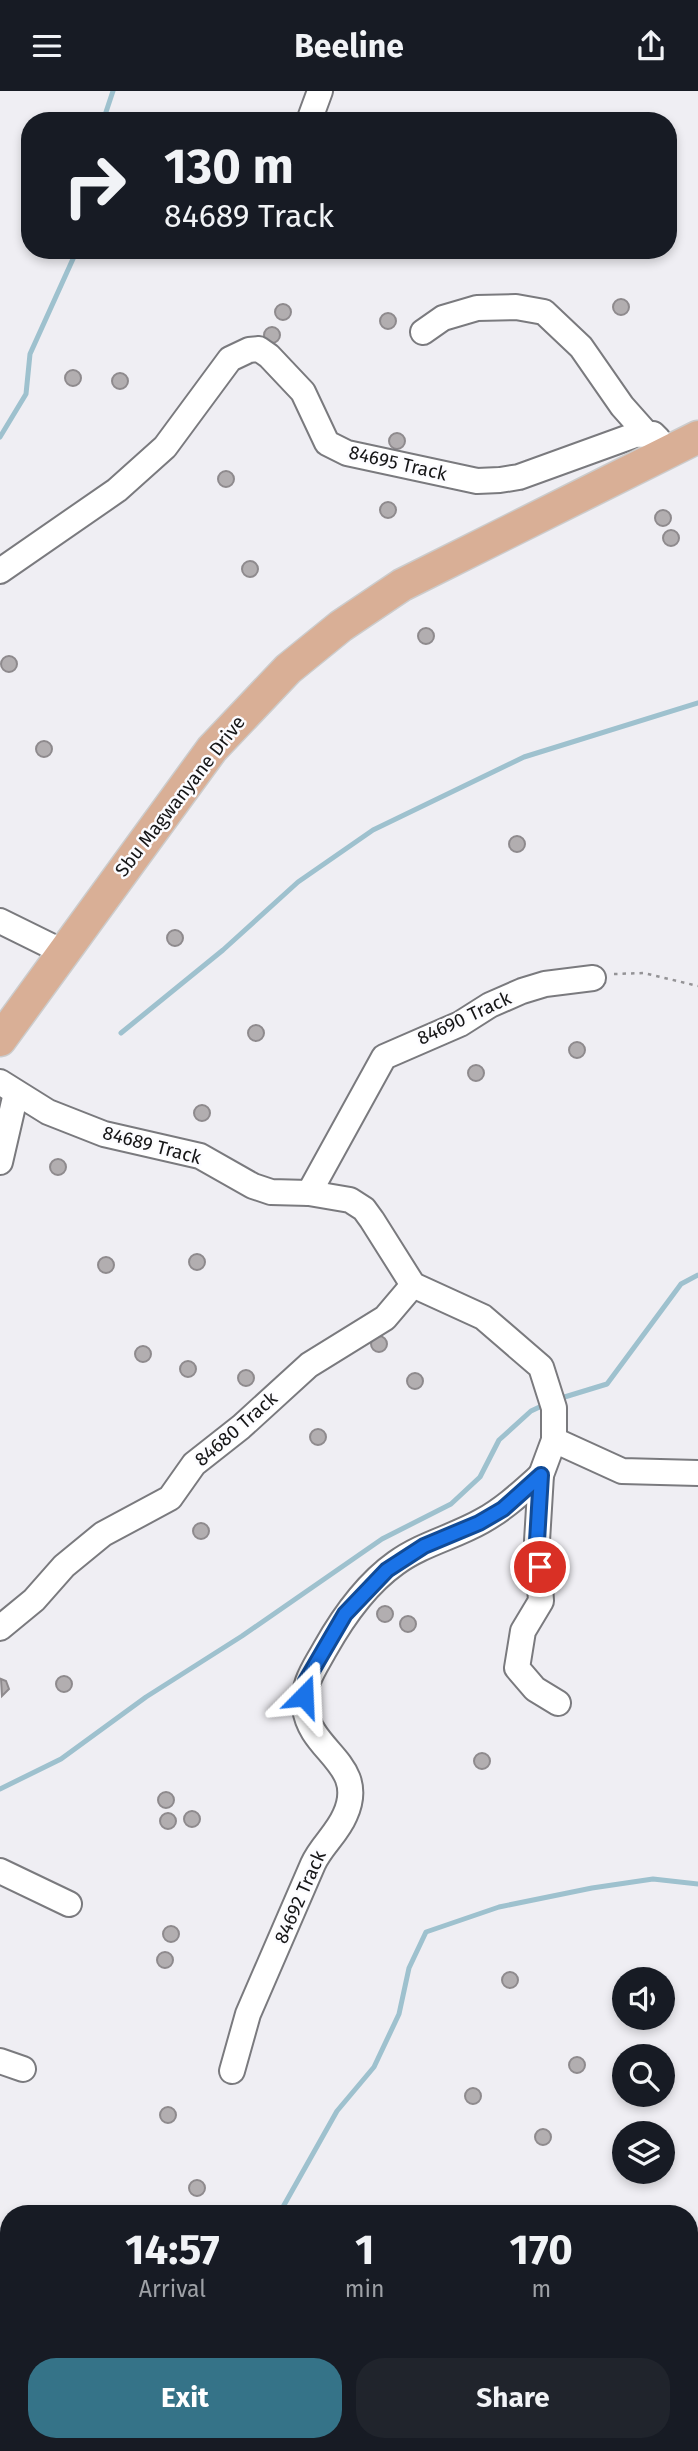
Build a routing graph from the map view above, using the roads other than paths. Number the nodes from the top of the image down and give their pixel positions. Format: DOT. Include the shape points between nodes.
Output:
graph roads {
  1 [pos="320,91"];
  2 [pos="312,112"];
  3 [pos="423,332"];
  4 [pos="698,437"];
  5 [pos="655,444"];
  6 [pos="0,571"];
  7 [pos="0,921"];
  8 [pos="63,952"];
  9 [pos="593,978"];
  10 [pos="0,1040"];
  11 [pos="8,1088"];
  12 [pos="0,1162"];
  13 [pos="309,1192"];
  14 [pos="413,1285"];
  15 [pos="554,1440"];
  16 [pos="698,1473"];
  17 [pos="541,1475"];
  18 [pos="0,1628"];
  19 [pos="558,1703"];
  20 [pos="0,1871"];
  21 [pos="69,1904"];
  22 [pos="232,2071"];
  1 -- 2 [label="street"];
  3 -- 5 [label="street" via="443,318 477,308 544,312 581,347"];
  4 -- 5 [label="main road, Sbu Magwanyane Drive"];
  5 -- 6 [label="street, 84695 Track" via="598,447 519,477 477,481 347,453 323,437 303,392 269,356 259,349 249,350 230,359 165,447 117,490"];
  5 -- 8 [label="main road, Sbu Magwanyane Drive" via="402,585 316,646 254,702 212,749"];
  7 -- 8 [label="street"];
  8 -- 10 [label="main road, Sbu Magwanyane Drive"];
  9 -- 13 [label="street, 84690 Track" via="522,991 384,1057"];
  11 -- 12 [label="street"];
  11 -- 13 [label="street, 84689 Track" via="48,1112 104,1134 151,1142 218,1163 253,1186 271,1192"];
  13 -- 14 [label="street, 84689 Track" via="350,1200 364,1209"];
  14 -- 15 [label="street" via="483,1317 541,1367 554,1408"];
  14 -- 18 [label="street, 84680 Track" via="385,1318 309,1365 194,1464 170,1498 103,1534"];
  15 -- 16 [label="street" via="622,1471"];
  15 -- 17 [label="street"];
  17 -- 19 [label="street" via="537,1541 541,1601 523,1631 517,1668 535,1689"];
  17 -- 22 [label="street, 84692 Track" via="503,1509 424,1546 387,1570 345,1614 306,1681 308,1723 345,1770 351,1787 349,1802 345,1816 313,1864 248,2014"];
  20 -- 21 [label="street"];
}
